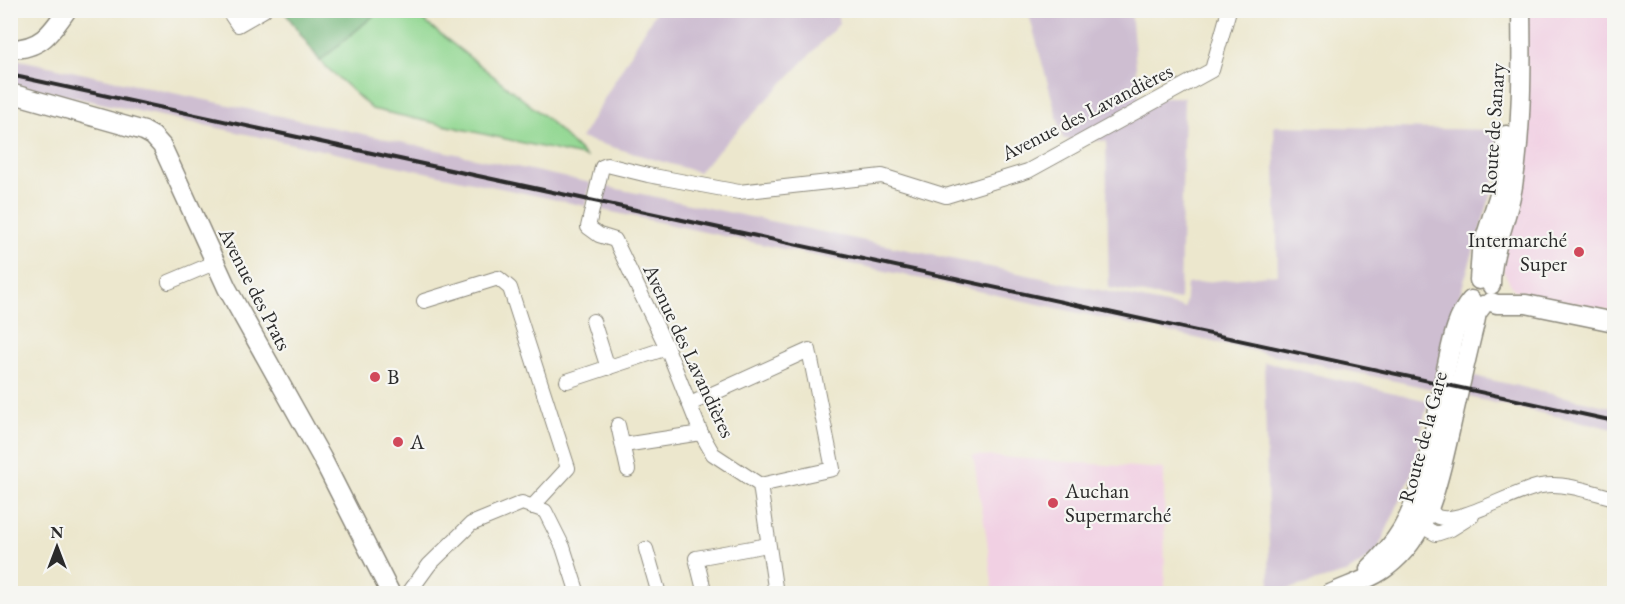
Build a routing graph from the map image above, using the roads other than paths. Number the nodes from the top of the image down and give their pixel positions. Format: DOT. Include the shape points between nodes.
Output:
graph roads {
  1 [pos="67,10"];
  2 [pos="228,10"];
  3 [pos="264,10"];
  4 [pos="1229,10"];
  5 [pos="1513,10"];
  6 [pos="1521,10"];
  7 [pos="10,49"];
  8 [pos="10,93"];
  9 [pos="214,263"];
  10 [pos="169,282"];
  11 [pos="1485,294"];
  12 [pos="424,301"];
  13 [pos="593,321"];
  14 [pos="1614,322"];
  15 [pos="667,348"];
  16 [pos="608,368"];
  17 [pos="567,381"];
  18 [pos="690,404"];
  19 [pos="618,425"];
  20 [pos="701,433"];
  21 [pos="624,445"];
  22 [pos="628,470"];
  23 [pos="760,485"];
  24 [pos="1614,498"];
  25 [pos="532,507"];
  26 [pos="1425,521"];
  27 [pos="768,545"];
  28 [pos="646,549"];
  29 [pos="1352,584"];
  30 [pos="391,594"];
  31 [pos="408,594"];
  32 [pos="578,594"];
  33 [pos="659,594"];
  34 [pos="705,594"];
  35 [pos="776,594"];
  36 [pos="1330,594"];
  1 -- 7 [label="main road" via="47,37 32,47"];
  2 -- 3 [label="street" via="238,26"];
  4 -- 15 [label="street, Avenue des Lavandières" via="1212,70 1028,171 946,196 882,176 739,192 602,167 588,228 615,240"];
  5 -- 11 [label="main road, Route de Sanary" via="1501,188 1482,251"];
  6 -- 11 [label="main road, Route de Sanary" via="1517,161 1510,207"];
  8 -- 9 [label="main road, Avenue des Prats" via="153,135 162,146"];
  9 -- 10 [label="street"];
  9 -- 30 [label="main road, Avenue des Prats" via="322,458"];
  11 -- 14 [label="main road"];
  11 -- 26 [label="main road, Route de la Gare"];
  11 -- 26 [label="main road, Route de la Gare" via="1462,314 1455,334 1414,505"];
  12 -- 25 [label="street" via="498,278 510,288 568,468"];
  13 -- 16 [label="street"];
  15 -- 16 [label="street"];
  15 -- 18 [label="street, Avenue des Lavandières"];
  16 -- 17 [label="street"];
  18 -- 20 [label="street, Avenue des Lavandières"];
  18 -- 23 [label="street" via="809,350 833,468"];
  19 -- 21 [label="street"];
  20 -- 21 [label="street"];
  20 -- 23 [label="street, Avenue des Lavandières" via="713,454"];
  21 -- 22 [label="street"];
  23 -- 27 [label="street"];
  24 -- 26 [label="street" via="1567,486 1542,486 1522,490 1463,515"];
  25 -- 31 [label="street" via="522,503 471,524 429,565"];
  25 -- 32 [label="street" via="545,511 563,547"];
  26 -- 29 [label="main road, Route de la Gare" via="1390,547"];
  26 -- 29 [label="main road, Route de la Gare" via="1388,567"];
  27 -- 34 [label="street" via="696,558"];
  27 -- 35 [label="street"];
  28 -- 33 [label="street"];
  29 -- 36 [label="main road, Route de la Gare"];
}
